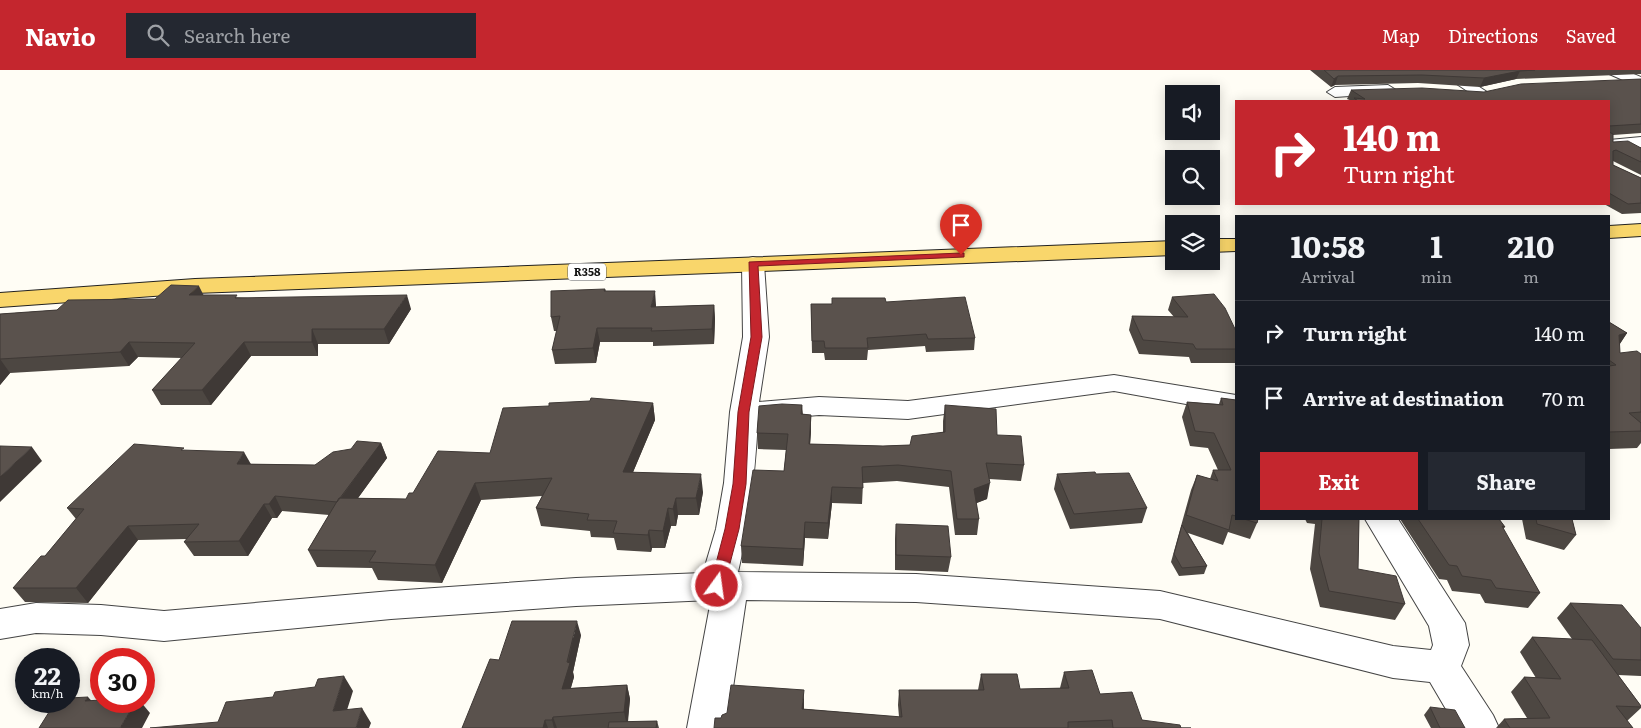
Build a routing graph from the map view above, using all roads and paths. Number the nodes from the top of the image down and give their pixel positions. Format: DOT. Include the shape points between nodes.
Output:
graph roads {
  1 [pos="1443,70"];
  2 [pos="1609,76"];
  3 [pos="1639,82"];
  4 [pos="1401,90"];
  5 [pos="1445,91"];
  6 [pos="1335,92"];
  7 [pos="1491,95"];
  8 [pos="1641,142"];
  9 [pos="1610,145"];
  10 [pos="1641,230"];
  11 [pos="1610,232"];
  12 [pos="1235,245"];
  13 [pos="1220,246"];
  14 [pos="1165,248"];
  15 [pos="753,264"];
  16 [pos="0,300"];
  17 [pos="1235,404"];
  18 [pos="744,412"];
  19 [pos="1382,520"];
  20 [pos="724,586"];
  21 [pos="0,624"];
  22 [pos="1442,667"];
  23 [pos="707,728"];
  24 [pos="1479,728"];
  1 -- 7 [label="street"];
  2 -- 3 [label="street"];
  4 -- 6 [label="street"];
  5 -- 7 [label="street"];
  8 -- 9 [label="street"];
  10 -- 11 [label="main road"];
  12 -- 13 [label="main road"];
  14 -- 15 [label="main road, R358"];
  15 -- 16 [label="main road, R358" via="194,286"];
  15 -- 18 [label="street" via="756,337"];
  17 -- 18 [label="street" via="1114,383 908,410 819,406"];
  18 -- 20 [label="street" via="739,484"];
  19 -- 22 [label="street" via="1446,623 1451,645"];
  20 -- 21 [label="street" via="576,592 164,626 36,618"];
  20 -- 22 [label="street" via="916,588 1160,605 1393,662"];
  20 -- 23 [label="street"];
  22 -- 24 [label="street"];
}
